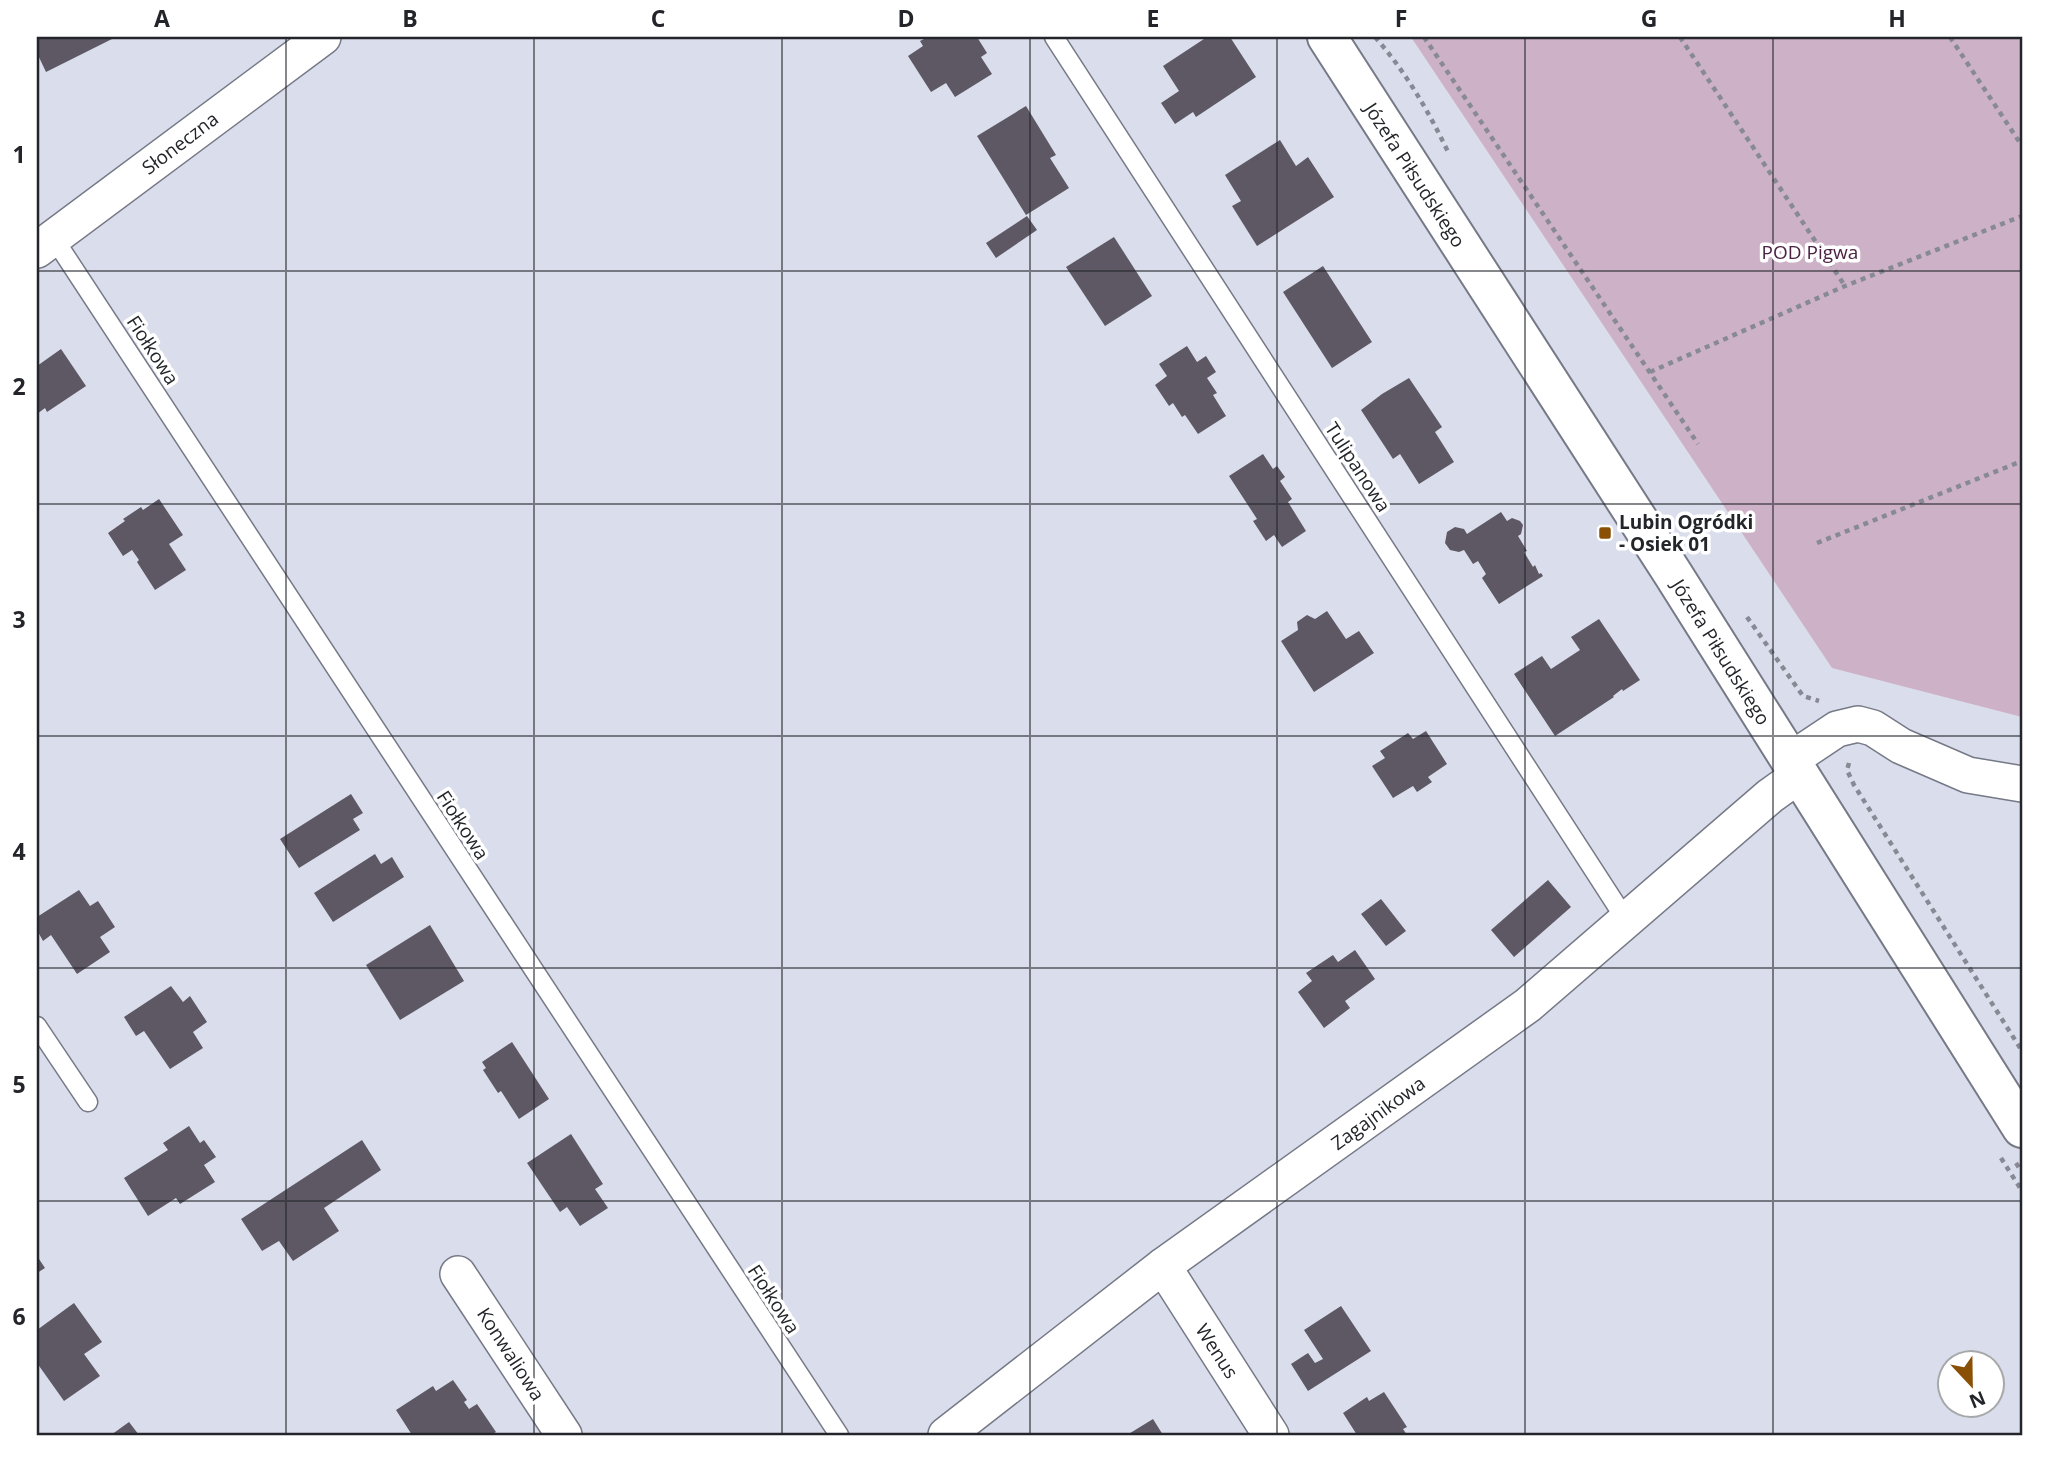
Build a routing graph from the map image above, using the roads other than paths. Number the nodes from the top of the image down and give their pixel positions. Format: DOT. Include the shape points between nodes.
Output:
graph roads {
  1 [pos="323,37"];
  2 [pos="1054,37"];
  3 [pos="1327,37"];
  4 [pos="45,244"];
  5 [pos="1794,768"];
  6 [pos="2022,784"];
  7 [pos="1626,920"];
  8 [pos="37,1026"];
  9 [pos="88,1102"];
  10 [pos="2022,1128"];
  11 [pos="1163,1266"];
  12 [pos="458,1274"];
  13 [pos="564,1435"];
  14 [pos="839,1435"];
  15 [pos="946,1435"];
  16 [pos="1271,1435"];
  1 -- 4 [label="street, Słoneczna"];
  2 -- 7 [label="lane, Tulipanowa"];
  3 -- 5 [label="street, Józefa Piłsudskiego"];
  4 -- 14 [label="lane, Fiołkowa"];
  5 -- 6 [label="street, Zagajnikowa" via="1837,729 1858,724 1968,775"];
  5 -- 7 [label="street, Zagajnikowa" via="1770,796"];
  5 -- 10 [label="street, Józefa Piłsudskiego"];
  7 -- 11 [label="street, Zagajnikowa" via="1528,1005"];
  8 -- 9 [label="lane"];
  11 -- 15 [label="street, Zagajnikowa"];
  11 -- 16 [label="street, Wenus"];
  12 -- 13 [label="street, Konwaliowa"];
}
